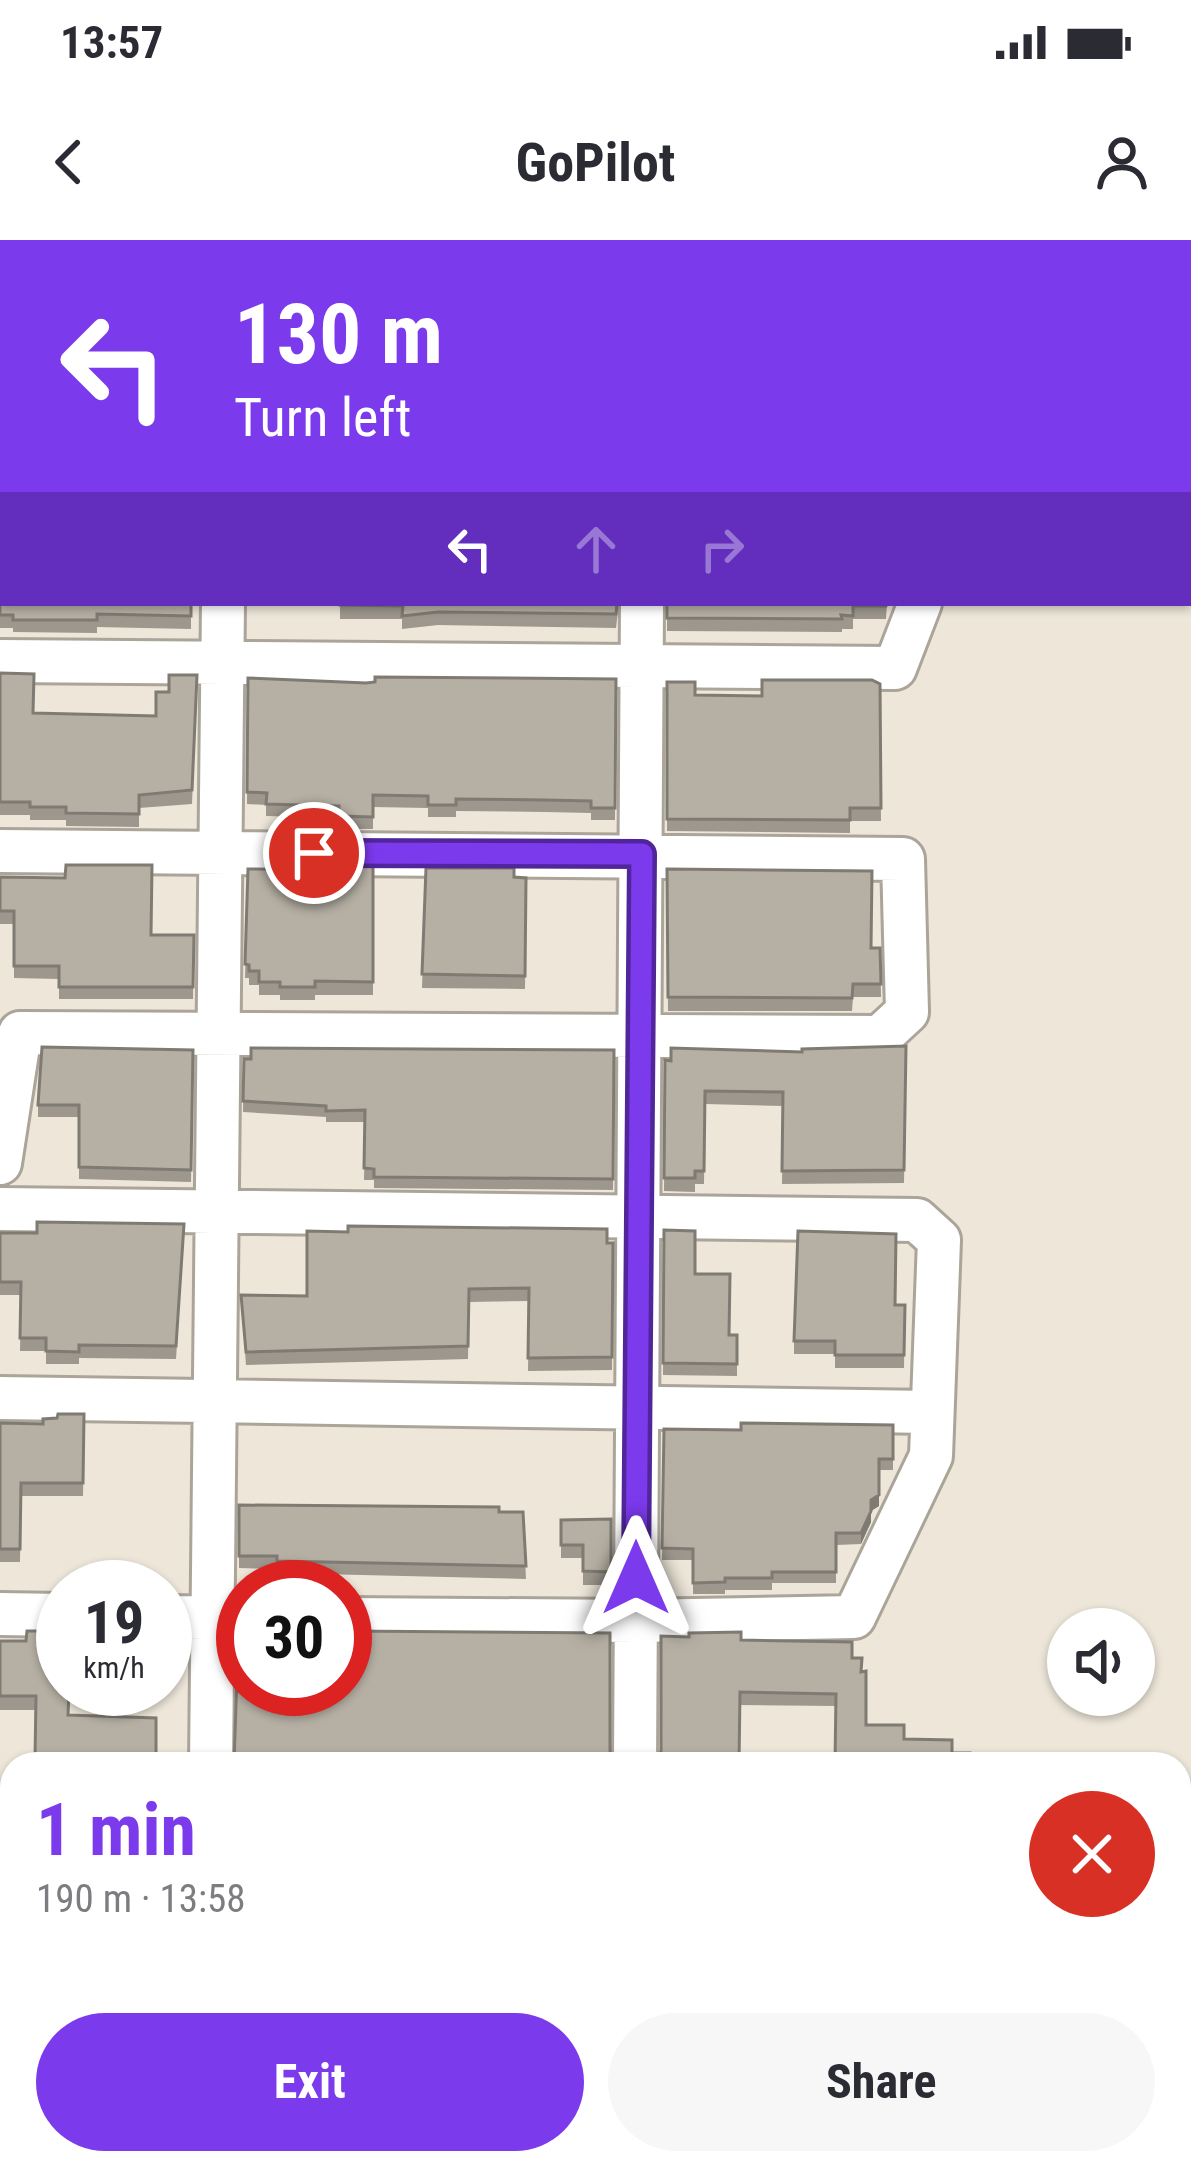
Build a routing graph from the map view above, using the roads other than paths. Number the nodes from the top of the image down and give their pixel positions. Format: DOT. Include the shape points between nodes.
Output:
graph roads {
  1 [pos="223,606"];
  2 [pos="642,606"];
  3 [pos="919,606"];
  4 [pos="0,661"];
  5 [pos="223,664"];
  6 [pos="642,666"];
  7 [pos="0,851"];
  8 [pos="221,852"];
  9 [pos="642,854"];
  10 [pos="220,1033"];
  11 [pos="642,1034"];
  12 [pos="0,1163"];
  13 [pos="0,1209"];
  14 [pos="216,1212"];
  15 [pos="638,1216"];
  16 [pos="0,1398"];
  17 [pos="214,1399"];
  18 [pos="637,1406"];
  19 [pos="932,1412"];
  20 [pos="224,1560"];
  21 [pos="0,1614"];
  22 [pos="36,1615"];
  23 [pos="372,1619"];
  24 [pos="636,1622"];
  25 [pos="217,1716"];
  26 [pos="212,1752"];
  27 [pos="635,1752"];
  1 -- 5 [label="street"];
  2 -- 6 [label="street"];
  3 -- 6 [label="street" via="895,668"];
  4 -- 5 [label="street"];
  5 -- 6 [label="street"];
  5 -- 8 [label="street"];
  6 -- 9 [label="street"];
  7 -- 8 [label="street"];
  8 -- 9 [label="street"];
  8 -- 10 [label="street"];
  9 -- 11 [label="street"];
  9 -- 11 [label="street" via="902,859 907,1012 880,1037"];
  10 -- 11 [label="street"];
  10 -- 12 [label="street" via="20,1033"];
  10 -- 14 [label="street"];
  11 -- 15 [label="street"];
  13 -- 14 [label="street"];
  14 -- 15 [label="street"];
  14 -- 17 [label="street"];
  15 -- 18 [label="street"];
  15 -- 19 [label="street" via="917,1220 939,1240"];
  16 -- 17 [label="street"];
  17 -- 18 [label="street"];
  17 -- 20 [label="street"];
  18 -- 19 [label="street"];
  18 -- 24 [label="street"];
  19 -- 24 [label="street" via="931,1456 854,1617"];
  21 -- 22 [label="street"];
  23 -- 24 [label="street"];
  24 -- 27 [label="street"];
  25 -- 26 [label="street"];
}
